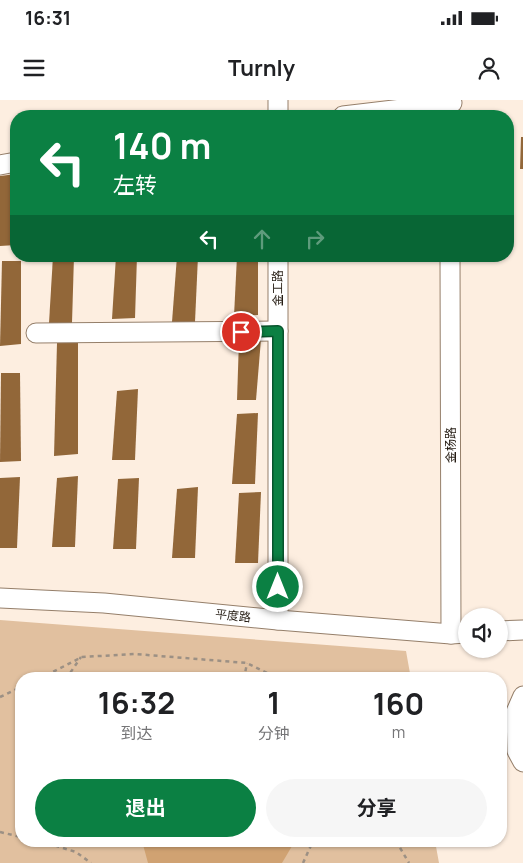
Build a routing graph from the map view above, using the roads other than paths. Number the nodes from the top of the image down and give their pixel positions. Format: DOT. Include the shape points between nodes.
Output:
graph roads {
  1 [pos="452,106"];
  2 [pos="408,110"];
  3 [pos="278,262"];
  4 [pos="450,262"];
  5 [pos="278,331"];
  6 [pos="36,333"];
  7 [pos="0,598"];
  8 [pos="458,608"];
  9 [pos="278,620"];
  10 [pos="523,630"];
  11 [pos="508,631"];
  12 [pos="458,633"];
  13 [pos="523,696"];
  14 [pos="523,762"];
  1 -- 2 [label="street"];
  3 -- 5 [label="street, 金工路"];
  4 -- 8 [label="street, 金杨路"];
  5 -- 6 [label="street"];
  5 -- 9 [label="street, 金工路"];
  7 -- 9 [label="street, 平度路" via="104,603"];
  9 -- 12 [label="street, 平度路"];
  10 -- 11 [label="street"];
  13 -- 14 [label="street" via="516,712 516,751"];
}
